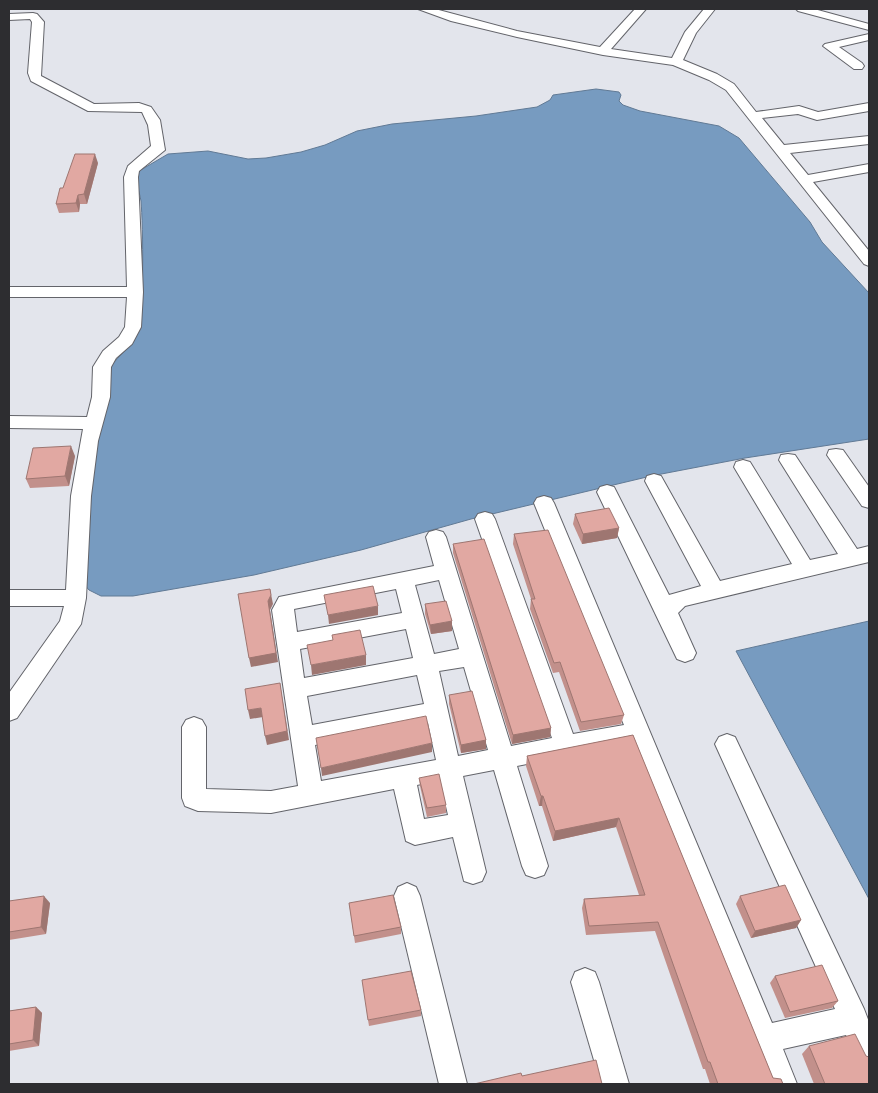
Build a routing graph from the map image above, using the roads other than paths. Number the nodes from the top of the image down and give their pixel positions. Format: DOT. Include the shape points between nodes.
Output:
graph roads {
  1 [pos="424,9"];
  2 [pos="641,9"];
  3 [pos="710,9"];
  4 [pos="802,9"];
  5 [pos="9,17"];
  6 [pos="869,27"];
  7 [pos="869,37"];
  8 [pos="603,51"];
  9 [pos="676,62"];
  10 [pos="858,66"];
  11 [pos="869,108"];
  12 [pos="751,116"];
  13 [pos="869,140"];
  14 [pos="779,150"];
  15 [pos="869,168"];
  16 [pos="804,180"];
  17 [pos="867,253"];
  18 [pos="9,292"];
  19 [pos="135,292"];
  20 [pos="9,422"];
  21 [pos="94,422"];
  22 [pos="836,455"];
  23 [pos="788,460"];
  24 [pos="743,467"];
  25 [pos="654,481"];
  26 [pos="607,492"];
  27 [pos="869,501"];
  28 [pos="544,503"];
  29 [pos="485,519"];
  30 [pos="436,537"];
  31 [pos="860,556"];
  32 [pos="805,569"];
  33 [pos="446,572"];
  34 [pos="404,581"];
  35 [pos="714,590"];
  36 [pos="9,598"];
  37 [pos="76,598"];
  38 [pos="667,613"];
  39 [pos="414,619"];
  40 [pos="287,643"];
  41 [pos="685,653"];
  42 [pos="472,656"];
  43 [pos="426,664"];
  44 [pos="294,689"];
  45 [pos="9,711"];
  46 [pos="437,712"];
  47 [pos="194,727"];
  48 [pos="638,732"];
  49 [pos="302,738"];
  50 [pos="727,744"];
  51 [pos="566,746"];
  52 [pos="504,758"];
  53 [pos="450,768"];
  54 [pos="403,777"];
  55 [pos="312,794"];
  56 [pos="463,824"];
  57 [pos="535,866"];
  58 [pos="473,872"];
  59 [pos="407,896"];
  60 [pos="585,982"];
  61 [pos="854,1019"];
  62 [pos="764,1038"];
  63 [pos="869,1053"];
  64 [pos="453,1084"];
  65 [pos="615,1084"];
  66 [pos="783,1084"];
  1 -- 8 [label="street" via="492,28"];
  2 -- 8 [label="street"];
  3 -- 9 [label="street" via="691,32"];
  4 -- 6 [label="street"];
  5 -- 19 [label="street" via="36,18 34,73 43,84 92,108 139,107 150,113 159,142 158,150 133,169 131,177"];
  7 -- 10 [label="street" via="829,46"];
  8 -- 9 [label="street"];
  9 -- 12 [label="street" via="725,84"];
  11 -- 12 [label="street" via="817,116 799,110"];
  12 -- 14 [label="street"];
  13 -- 14 [label="street"];
  14 -- 16 [label="street"];
  15 -- 16 [label="street"];
  16 -- 17 [label="street"];
  18 -- 19 [label="street"];
  19 -- 21 [label="street" via="133,327 102,367 101,397"];
  20 -- 21 [label="street"];
  21 -- 37 [label="street" via="80,496"];
  22 -- 27 [label="street"];
  23 -- 31 [label="street"];
  24 -- 32 [label="street"];
  25 -- 35 [label="street"];
  26 -- 38 [label="street"];
  28 -- 48 [label="street"];
  29 -- 51 [label="street"];
  30 -- 33 [label="street"];
  31 -- 32 [label="street"];
  32 -- 35 [label="street"];
  33 -- 34 [label="street"];
  33 -- 42 [label="street"];
  34 -- 39 [label="street"];
  34 -- 40 [label="street" via="286,603 283,610"];
  35 -- 38 [label="street" via="679,599 670,605"];
  36 -- 37 [label="street"];
  37 -- 45 [label="street" via="70,624"];
  38 -- 41 [label="street"];
  39 -- 40 [label="street"];
  39 -- 43 [label="street"];
  40 -- 44 [label="street"];
  42 -- 43 [label="street"];
  42 -- 52 [label="street"];
  43 -- 44 [label="street"];
  43 -- 46 [label="street"];
  44 -- 49 [label="street"];
  46 -- 49 [label="street"];
  46 -- 53 [label="street"];
  47 -- 55 [label="street" via="194,798 271,802"];
  48 -- 51 [label="street"];
  48 -- 62 [label="street"];
  49 -- 55 [label="street"];
  50 -- 61 [label="street"];
  51 -- 52 [label="street"];
  52 -- 53 [label="street"];
  52 -- 57 [label="street"];
  53 -- 54 [label="street"];
  53 -- 56 [label="street"];
  54 -- 55 [label="street"];
  54 -- 56 [label="street" via="415,833"];
  56 -- 58 [label="street"];
  59 -- 64 [label="street"];
  60 -- 65 [label="street"];
  61 -- 62 [label="street"];
  61 -- 63 [label="street"];
  62 -- 66 [label="street"];
}
